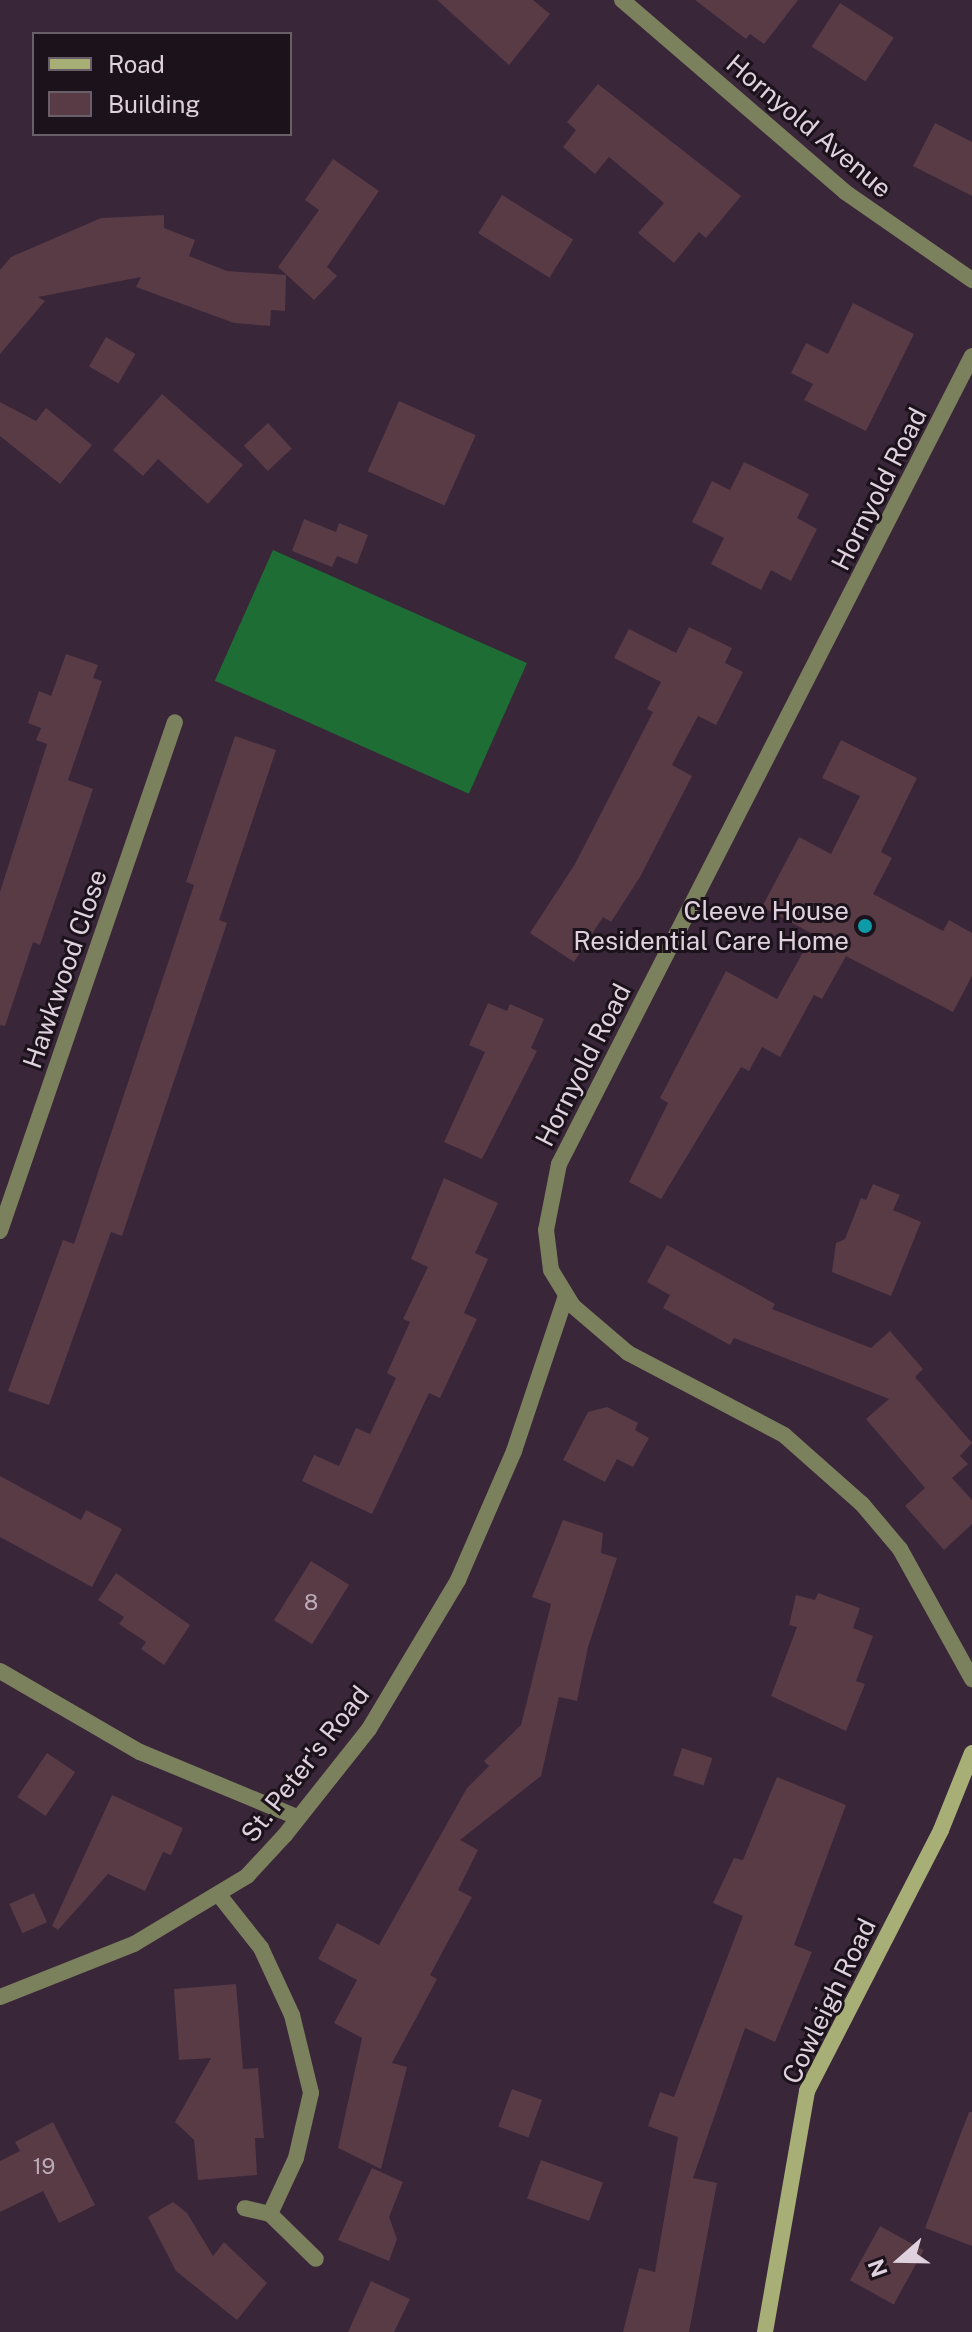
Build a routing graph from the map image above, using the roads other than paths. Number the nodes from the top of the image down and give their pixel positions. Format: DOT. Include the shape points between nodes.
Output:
graph roads {
  1 [pos="622,0"];
  2 [pos="972,280"];
  3 [pos="972,356"];
  4 [pos="175,722"];
  5 [pos="0,1231"];
  6 [pos="566,1296"];
  7 [pos="0,1671"];
  8 [pos="972,1679"];
  9 [pos="972,1753"];
  10 [pos="297,1817"];
  11 [pos="219,1895"];
  12 [pos="0,1997"];
  13 [pos="245,2208"];
  14 [pos="270,2214"];
  15 [pos="316,2259"];
  16 [pos="765,2332"];
  1 -- 2 [label="street, Hornyold Avenue" via="845,192"];
  3 -- 6 [label="street, Hornyold Road" via="559,1164 546,1230 551,1270"];
  4 -- 5 [label="street, Hawkwood Close"];
  6 -- 8 [label="street, Hornyold Road" via="628,1353 784,1435 862,1504 900,1549"];
  6 -- 10 [label="street, St. Peter's Road" via="514,1451 458,1580 369,1729"];
  7 -- 10 [label="street" via="140,1752"];
  9 -- 16 [label="main road, Cowleigh Road" via="941,1830 807,2091"];
  10 -- 11 [label="street, St. Peter's Road" via="247,1876"];
  11 -- 12 [label="street, St. Peter's Road" via="134,1944"];
  11 -- 14 [label="street" via="261,1948 274,1975 292,2015 311,2093 296,2158"];
  13 -- 14 [label="street"];
  14 -- 15 [label="street"];
}
